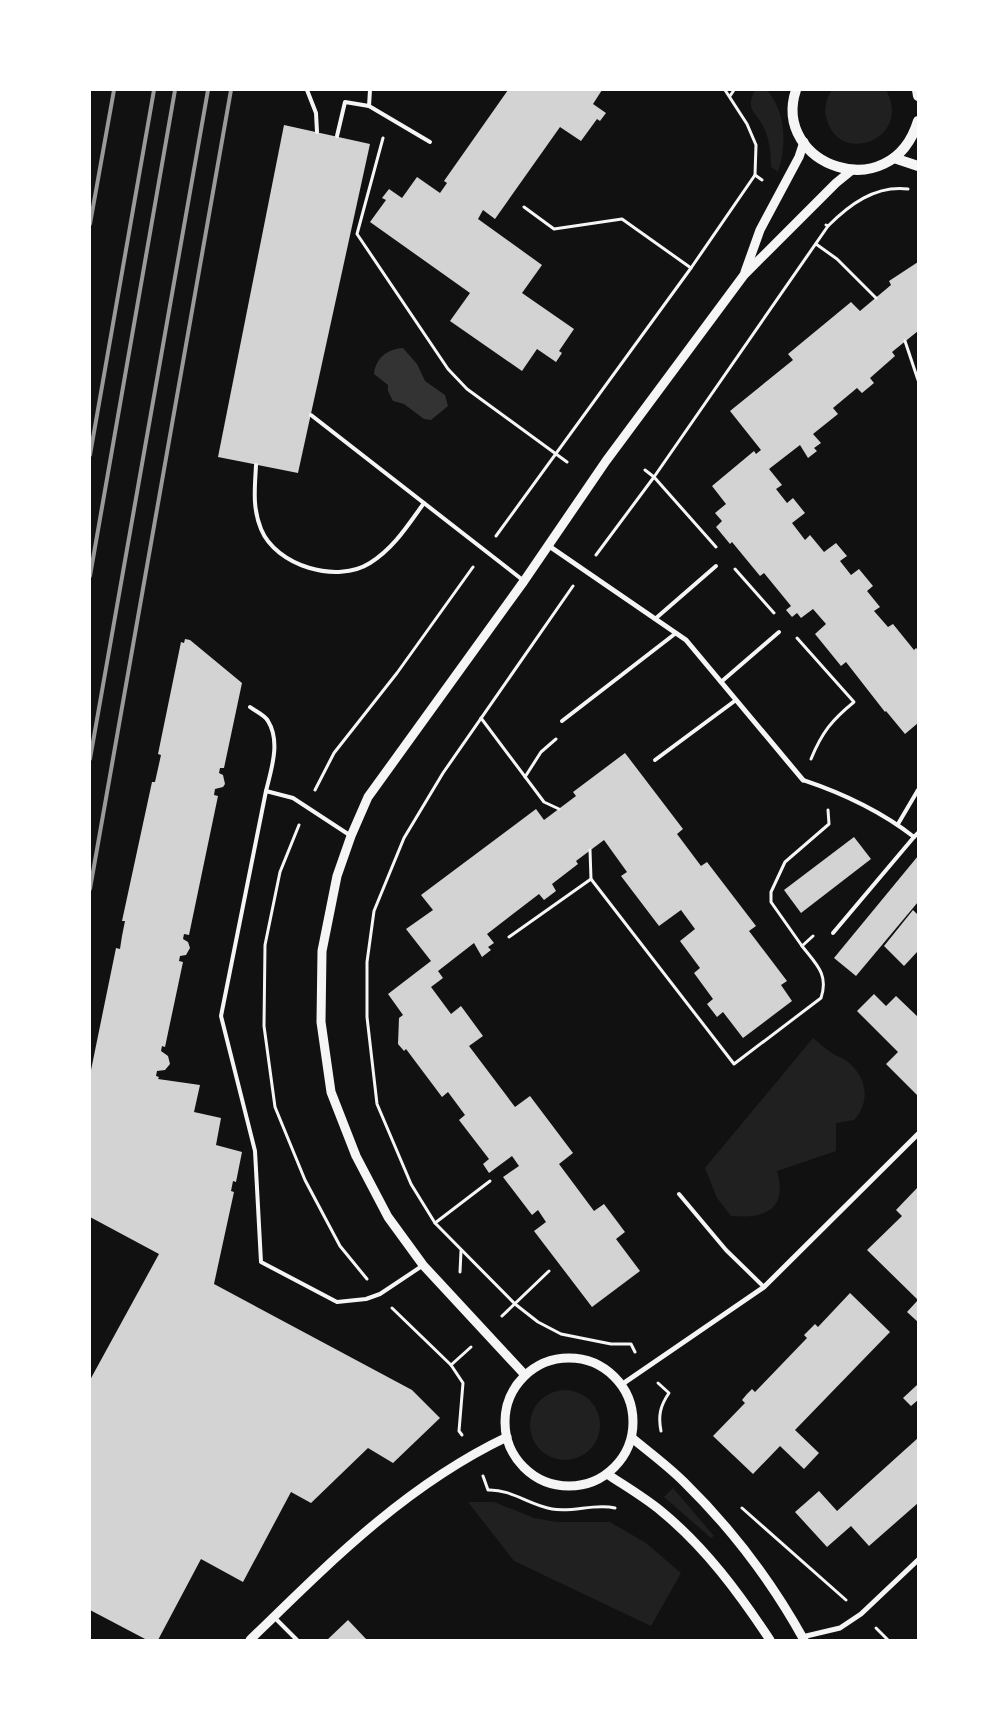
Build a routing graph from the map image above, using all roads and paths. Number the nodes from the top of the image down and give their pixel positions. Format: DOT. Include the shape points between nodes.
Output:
graph roads {
  1 [pos="307,90"];
  2 [pos="370,90"];
  3 [pos="725,90"];
  4 [pos="734,90"];
  5 [pos="917,90"];
  6 [pos="792,93"];
  7 [pos="918,96"];
  8 [pos="369,106"];
  9 [pos="388,118"];
  10 [pos="918,121"];
  11 [pos="317,132"];
  12 [pos="337,136"];
  13 [pos="430,142"];
  14 [pos="804,142"];
  15 [pos="894,158"];
  16 [pos="918,166"];
  17 [pos="852,170"];
  18 [pos="755,175"];
  19 [pos="524,207"];
  20 [pos="828,226"];
  21 [pos="816,244"];
  22 [pos="691,268"];
  23 [pos="744,274"];
  24 [pos="876,298"];
  25 [pos="906,341"];
  26 [pos="918,380"];
  27 [pos="311,415"];
  28 [pos="556,454"];
  29 [pos="567,462"];
  30 [pos="256,465"];
  31 [pos="424,503"];
  32 [pos="549,546"];
  33 [pos="485,550"];
  34 [pos="716,566"];
  35 [pos="584,570"];
  36 [pos="524,581"];
  37 [pos="655,619"];
  38 [pos="780,632"];
  39 [pos="676,633"];
  40 [pos="721,682"];
  41 [pos="736,700"];
  42 [pos="250,706"];
  43 [pos="481,718"];
  44 [pos="562,721"];
  45 [pos="655,760"];
  46 [pos="525,777"];
  47 [pos="803,780"];
  48 [pos="827,788"];
  49 [pos="918,790"];
  50 [pos="266,791"];
  51 [pos="306,807"];
  52 [pos="558,809"];
  53 [pos="898,824"];
  54 [pos="918,833"];
  55 [pos="351,836"];
  56 [pos="914,837"];
  57 [pos="590,850"];
  58 [pos="591,878"];
  59 [pos="833,933"];
  60 [pos="509,937"];
  61 [pos="802,946"];
  62 [pos="918,1134"];
  63 [pos="490,1180"];
  64 [pos="679,1194"];
  65 [pos="435,1223"];
  66 [pos="423,1265"];
  67 [pos="549,1271"];
  68 [pos="764,1287"];
  69 [pos="380,1294"];
  70 [pos="525,1375"];
  71 [pos="621,1385"];
  72 [pos="507,1437"];
  73 [pos="632,1438"];
  74 [pos="474,1453"];
  75 [pos="607,1474"];
  76 [pos="741,1508"];
  77 [pos="622,1510"];
  78 [pos="918,1560"];
  79 [pos="861,1614"];
  80 [pos="274,1617"];
  81 [pos="803,1638"];
  82 [pos="250,1640"];
  83 [pos="297,1640"];
  84 [pos="770,1640"];
  85 [pos="888,1640"];
  1 -- 11 [label="lane" via="316,113"];
  2 -- 8 [label="lane"];
  3 -- 4 [label="path" via="730,96"];
  5 -- 7 [label="main road"];
  6 -- 14 [label="main road" via="796,127"];
  8 -- 9 [label="lane"];
  8 -- 12 [label="lane" via="345,102"];
  9 -- 13 [label="lane"];
  9 -- 28 [label="path" via="357,234 448,369 467,389"];
  10 -- 15 [label="main road" via="910,140"];
  14 -- 17 [label="main road" via="823,161"];
  14 -- 23 [label="street" via="760,230"];
  15 -- 16 [label="main road"];
  15 -- 17 [label="main road" via="880,166"];
  17 -- 23 [label="street"];
  18 -- 22 [label="path"];
  19 -- 22 [label="path" via="554,229 622,219"];
  20 -- 21 [label="path"];
  21 -- 24 [label="path" via="837,259"];
  21 -- 35 [label="path" via="654,477"];
  22 -- 28 [label="path"];
  23 -- 32 [label="street" via="606,461"];
  25 -- 26 [label="path"];
  27 -- 31 [label="lane"];
  28 -- 29 [label="path"];
  28 -- 33 [label="path"];
  30 -- 31 [label="lane" via="253,502 262,531 281,554 309,569 339,572 368,564 393,546"];
  31 -- 33 [label="lane"];
  32 -- 35 [label="street"];
  32 -- 36 [label="street"];
  33 -- 36 [label="lane"];
  33 -- 51 [label="path" via="397,673 334,753"];
  34 -- 37 [label="lane"];
  35 -- 37 [label="street"];
  35 -- 43 [label="path"];
  36 -- 55 [label="street" via="368,797"];
  37 -- 39 [label="street"];
  38 -- 40 [label="lane"];
  39 -- 40 [label="street" via="686,640"];
  39 -- 44 [label="lane"];
  40 -- 41 [label="street"];
  41 -- 45 [label="lane"];
  41 -- 47 [label="street"];
  42 -- 50 [label="lane" via="268,720 274,737 273,762"];
  43 -- 46 [label="path"];
  43 -- 65 [label="path" via="404,838 374,911 367,962 367,1017 377,1104 411,1184"];
  44 -- 46 [label="path" via="563,734 541,752"];
  46 -- 52 [label="path" via="544,802"];
  47 -- 48 [label="lane"];
  48 -- 53 [label="lane"];
  48 -- 61 [label="path" via="829,824 785,862 771,892 771,902"];
  49 -- 53 [label="lane"];
  50 -- 51 [label="lane" via="293,798"];
  50 -- 69 [label="lane" via="221,1016 255,1151 261,1262 337,1302"];
  51 -- 55 [label="lane"];
  51 -- 69 [label="path" via="280,872 265,945 264,1026 275,1107 305,1180 340,1246"];
  53 -- 56 [label="lane"];
  54 -- 56 [label="lane"];
  55 -- 66 [label="street" via="337,876 322,951 321,1022 331,1092 356,1156 388,1217"];
  56 -- 59 [label="lane"];
  57 -- 58 [label="path"];
  58 -- 60 [label="path"];
  58 -- 61 [label="path" via="734,1064 821,998 825,986 820,970"];
  59 -- 61 [label="path" via="814,935"];
  62 -- 68 [label="street"];
  63 -- 65 [label="path"];
  64 -- 68 [label="lane" via="726,1250"];
  65 -- 67 [label="path" via="515,1304"];
  66 -- 69 [label="lane"];
  66 -- 70 [label="street"];
  68 -- 71 [label="street"];
  69 -- 74 [label="path" via="451,1365 463,1383 459,1431"];
  70 -- 71 [label="street" via="552,1360 575,1358 598,1364"];
  70 -- 72 [label="street" via="507,1404"];
  71 -- 73 [label="street" via="630,1401 634,1419"];
  72 -- 74 [label="street"];
  72 -- 75 [label="street" via="515,1457 529,1472 547,1482 568,1486 589,1483"];
  73 -- 75 [label="street" via="622,1458"];
  73 -- 81 [label="street" via="685,1482 733,1537 767,1578"];
  74 -- 77 [label="path" via="488,1490 500,1490 552,1509 608,1506"];
  74 -- 80 [label="street" via="418,1488 393,1508"];
  75 -- 84 [label="street" via="662,1512 705,1553 743,1598"];
  76 -- 79 [label="path"];
  78 -- 79 [label="street"];
  79 -- 81 [label="street" via="840,1628"];
  79 -- 85 [label="path"];
  80 -- 82 [label="street"];
  80 -- 83 [label="lane"];
}
